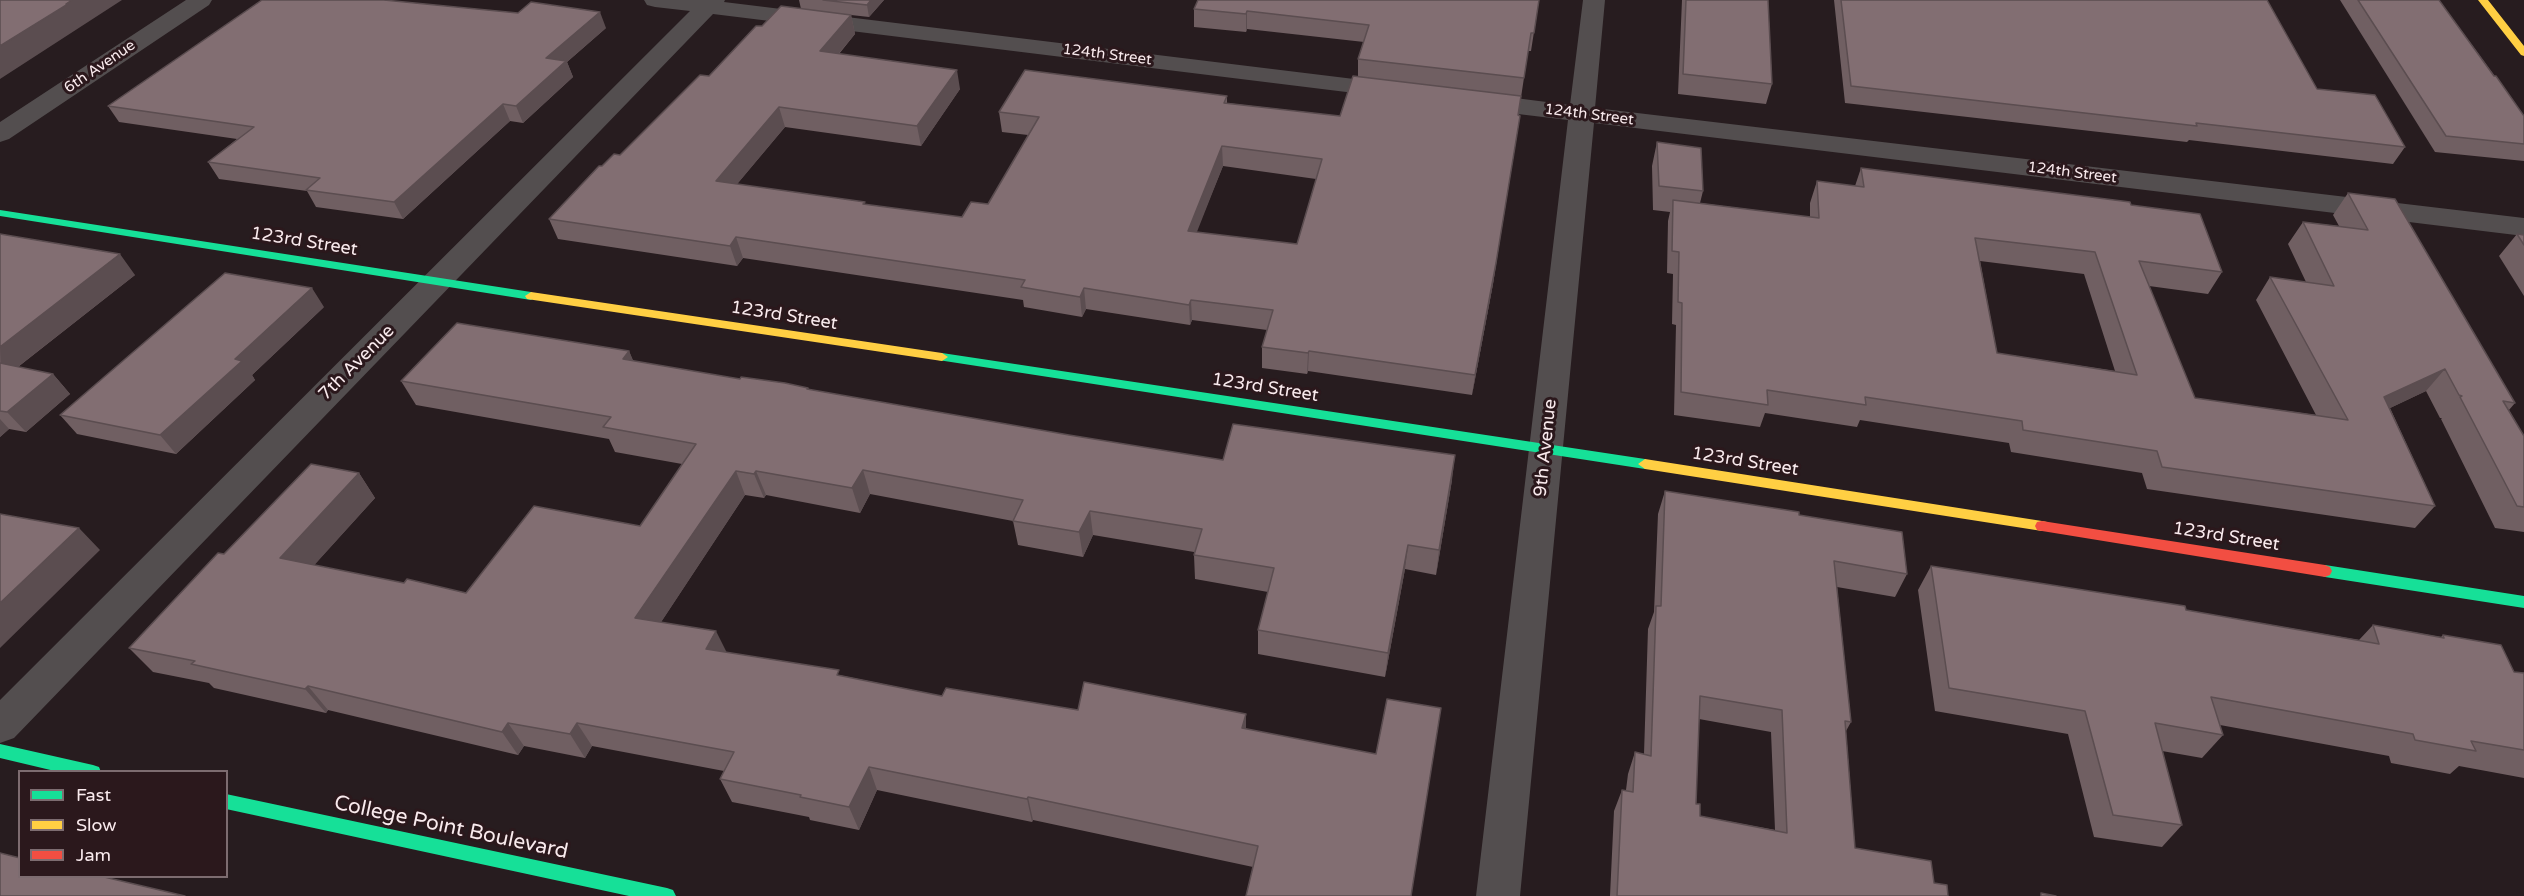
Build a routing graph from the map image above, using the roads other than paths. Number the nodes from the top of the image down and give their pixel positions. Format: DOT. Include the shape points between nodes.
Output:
graph roads {
  1 [pos="201,0"];
  2 [pos="655,0"];
  3 [pos="1594,0"];
  4 [pos="2483,0"];
  5 [pos="711,3"];
  6 [pos="2524,52"];
  7 [pos="1413,93"];
  8 [pos="1448,98"];
  9 [pos="1581,114"];
  10 [pos="0,134"];
  11 [pos="0,213"];
  12 [pos="2524,227"];
  13 [pos="438,281"];
  14 [pos="1546,448"];
  15 [pos="2524,602"];
  16 [pos="0,726"];
  17 [pos="0,752"];
  18 [pos="88,770"];
  19 [pos="228,801"];
  20 [pos="667,896"];
  21 [pos="1498,896"];
  1 -- 10 [label="street, 6th Avenue"];
  2 -- 5 [label="street, 124th Street"];
  3 -- 9 [label="street, 9th Avenue"];
  4 -- 6 [label="street"];
  5 -- 7 [label="street, 124th Street"];
  5 -- 13 [label="street, 7th Avenue"];
  8 -- 9 [label="street, 124th Street"];
  9 -- 12 [label="street, 124th Street"];
  9 -- 14 [label="street, 9th Avenue"];
  11 -- 13 [label="street, 123rd Street"];
  13 -- 14 [label="street, 123rd Street"];
  13 -- 16 [label="street, 7th Avenue"];
  14 -- 15 [label="street, 123rd Street"];
  14 -- 21 [label="street, 9th Avenue"];
  17 -- 18 [label="street"];
  19 -- 20 [label="street, College Point Boulevard"];
}
